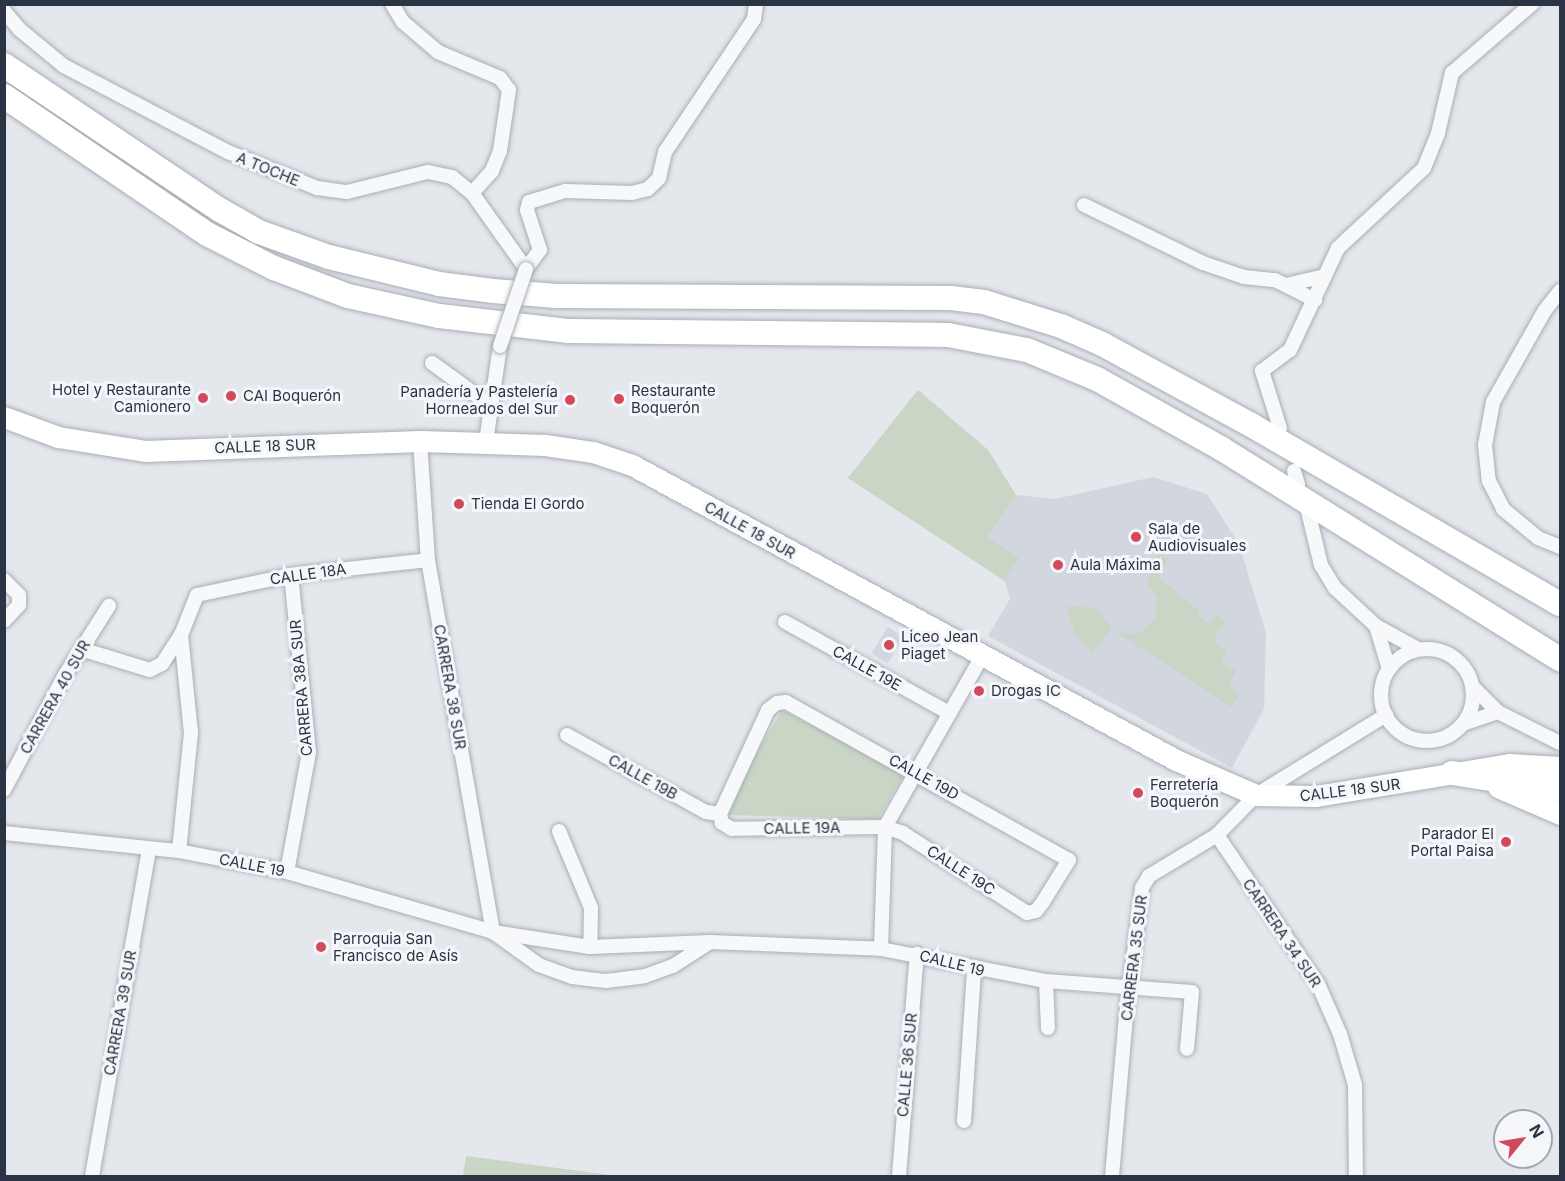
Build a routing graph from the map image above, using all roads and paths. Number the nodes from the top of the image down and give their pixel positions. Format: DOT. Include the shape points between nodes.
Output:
graph roads {
  1 [pos="392,4"];
  2 [pos="756,4"];
  3 [pos="1532,4"];
  4 [pos="4,11"];
  5 [pos="4,65"];
  6 [pos="4,96"];
  7 [pos="472,194"];
  8 [pos="1084,205"];
  9 [pos="526,269"];
  10 [pos="1325,276"];
  11 [pos="1286,285"];
  12 [pos="1560,291"];
  13 [pos="1315,300"];
  14 [pos="432,363"];
  15 [pos="490,405"];
  16 [pos="4,417"];
  17 [pos="1280,428"];
  18 [pos="420,441"];
  19 [pos="486,442"];
  20 [pos="1308,511"];
  21 [pos="1560,547"];
  22 [pos="428,560"];
  23 [pos="291,575"];
  24 [pos="4,580"];
  25 [pos="1560,604"];
  26 [pos="109,606"];
  27 [pos="4,621"];
  28 [pos="785,622"];
  29 [pos="1376,626"];
  30 [pos="181,635"];
  31 [pos="81,649"];
  32 [pos="1418,649"];
  33 [pos="982,656"];
  34 [pos="1560,659"];
  35 [pos="1389,669"];
  36 [pos="1472,686"];
  37 [pos="1498,712"];
  38 [pos="949,713"];
  39 [pos="1386,715"];
  40 [pos="1463,724"];
  41 [pos="567,735"];
  42 [pos="1560,743"];
  43 [pos="1560,761"];
  44 [pos="1538,764"];
  45 [pos="1560,767"];
  46 [pos="916,772"];
  47 [pos="1452,773"];
  48 [pos="4,790"];
  49 [pos="1560,790"];
  50 [pos="1256,795"];
  51 [pos="1560,814"];
  52 [pos="721,818"];
  53 [pos="885,826"];
  54 [pos="559,831"];
  55 [pos="4,833"];
  56 [pos="1217,835"];
  57 [pos="149,849"];
  58 [pos="179,851"];
  59 [pos="287,872"];
  60 [pos="1036,911"];
  61 [pos="493,932"];
  62 [pos="710,942"];
  63 [pos="590,946"];
  64 [pos="881,949"];
  65 [pos="917,954"];
  66 [pos="974,969"];
  67 [pos="1046,981"];
  68 [pos="1130,987"];
  69 [pos="1048,1028"];
  70 [pos="1187,1049"];
  71 [pos="964,1121"];
  72 [pos="92,1176"];
  73 [pos="898,1176"];
  74 [pos="1112,1176"];
  75 [pos="1356,1176"];
  1 -- 7 [label="street" via="403,22 438,52 500,78 509,90 500,151 492,171"];
  2 -- 9 [label="street" via="754,19 665,152 659,178 648,189 632,193 565,191 529,202 527,210 540,250"];
  3 -- 10 [label="street" via="1452,73 1438,133 1424,168 1338,248"];
  4 -- 7 [label="street, A TOCHE" via="64,66 228,152 317,189 347,192 428,172 452,177"];
  5 -- 25 [label="highway" via="145,164 220,210 259,232 329,257 439,284 493,291 557,296 951,298 984,302 1061,326 1102,344 1241,420"];
  6 -- 34 [label="highway" via="207,234 274,268 348,296 439,316 569,331 948,335 1027,350 1097,379 1222,449"];
  7 -- 9 [label="street, A TOCHE"];
  8 -- 11 [label="street" via="1203,263"];
  9 -- 15 [label="street, bridge" via="500,346"];
  10 -- 11 [label="street"];
  10 -- 13 [label="street"];
  11 -- 13 [label="street"];
  12 -- 21 [label="street" via="1545,310 1493,402 1485,445 1489,482 1503,509 1538,538"];
  13 -- 17 [label="street" via="1290,350 1262,370"];
  14 -- 15 [label="street"];
  15 -- 19 [label="street"];
  16 -- 18 [label="main road, CALLE 18 SUR" via="58,437 145,451"];
  18 -- 19 [label="main road, CALLE 18 SUR"];
  18 -- 22 [label="street, CARRERA 38 SUR"];
  19 -- 33 [label="main road, CALLE 18 SUR" via="593,452 632,465"];
  20 -- 29 [label="street" via="1312,538 1335,588"];
  22 -- 23 [label="street, CALLE 18A"];
  22 -- 61 [label="street, CARRERA 38 SUR"];
  23 -- 30 [label="street, CALLE 18A" via="204,591 192,601"];
  23 -- 59 [label="street, CARRERA 38A SUR" via="309,752"];
  24 -- 27 [label="street" via="19,595 19,605"];
  26 -- 31 [label="street, CARRERA 40 SUR"];
  28 -- 38 [label="street, CALLE 19E"];
  29 -- 32 [label="street"];
  29 -- 35 [label="street"];
  30 -- 31 [label="street" via="162,664 150,670"];
  30 -- 58 [label="street" via="191,733"];
  31 -- 48 [label="street, CARRERA 40 SUR"];
  32 -- 35 [label="street" via="1401,656"];
  32 -- 36 [label="street" via="1447,653 1468,673"];
  33 -- 38 [label="street"];
  33 -- 50 [label="main road, CALLE 18 SUR" via="1176,760"];
  35 -- 39 [label="street" via="1382,701"];
  36 -- 37 [label="street"];
  36 -- 40 [label="street" via="1472,706"];
  37 -- 40 [label="street"];
  37 -- 42 [label="street"];
  38 -- 46 [label="street"];
  39 -- 40 [label="street" via="1401,732 1422,740 1445,737"];
  39 -- 50 [label="street, CARRERA 35 SUR"];
  41 -- 52 [label="street, CALLE 19B"];
  43 -- 44 [label="street"];
  44 -- 45 [label="main road, CALLE 18 SUR"];
  44 -- 47 [label="main road, CALLE 18 SUR" via="1509,764"];
  46 -- 52 [label="street, CALLE 19D" via="786,702 777,703 768,710"];
  46 -- 53 [label="street"];
  46 -- 60 [label="street, CALLE 19D" via="1069,860"];
  47 -- 49 [label="highway"];
  47 -- 50 [label="main road, CALLE 18 SUR" via="1316,796"];
  47 -- 51 [label="main road" via="1518,794"];
  50 -- 56 [label="street, CARRERA 35 SUR"];
  52 -- 53 [label="street, CALLE 19A" via="732,829"];
  53 -- 60 [label="street, CALLE 19C" via="903,833 1027,913"];
  53 -- 64 [label="street"];
  54 -- 63 [label="street" via="591,909"];
  55 -- 57 [label="street, CALLE 19"];
  56 -- 68 [label="street, CARRERA 35 SUR" via="1149,876"];
  56 -- 75 [label="street, CARRERA 34 SUR" via="1318,984 1340,1034 1355,1084"];
  57 -- 58 [label="street, CALLE 19"];
  57 -- 72 [label="street, CARRERA 39 SUR"];
  58 -- 59 [label="street, CALLE 19"];
  59 -- 61 [label="street, CALLE 19"];
  61 -- 62 [label="street, CALLE 19" via="539,965 572,977 606,981 645,976 673,966"];
  61 -- 63 [label="street, CALLE 19"];
  62 -- 63 [label="street, CALLE 19"];
  62 -- 64 [label="street, CALLE 19"];
  64 -- 65 [label="street, CALLE 19"];
  65 -- 66 [label="street, CALLE 19"];
  65 -- 73 [label="street, CALLE 36 SUR"];
  66 -- 67 [label="street, CALLE 19"];
  66 -- 71 [label="street"];
  67 -- 68 [label="street, CALLE 19"];
  67 -- 69 [label="street"];
  68 -- 70 [label="street, CALLE 19" via="1192,992"];
  68 -- 74 [label="street, CARRERA 35 SUR"];
}
